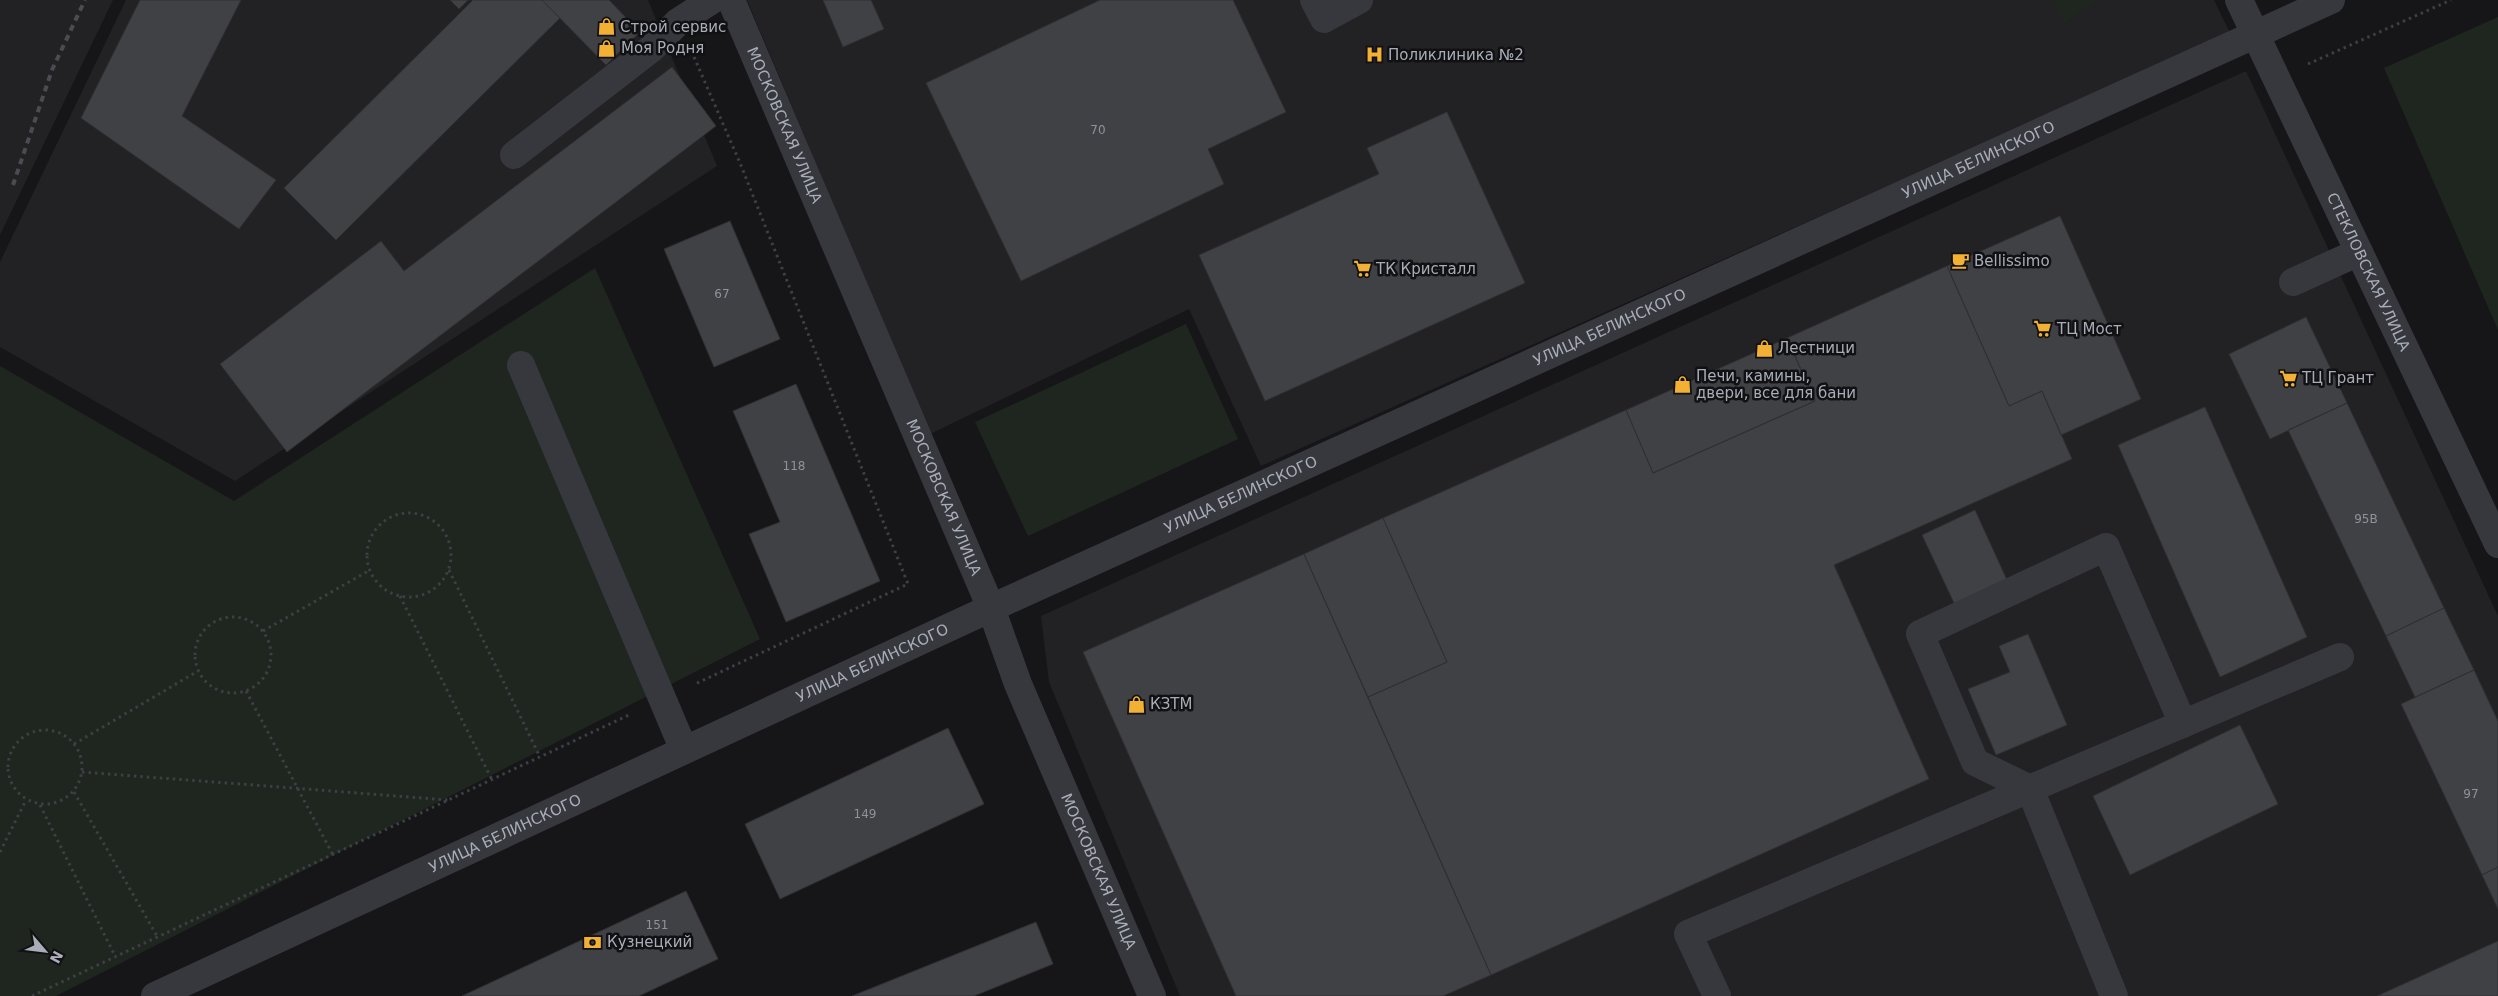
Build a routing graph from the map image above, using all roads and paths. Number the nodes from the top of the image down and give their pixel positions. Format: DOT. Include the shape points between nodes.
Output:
graph roads {
  1 [pos="712,0"];
  2 [pos="731,0"];
  3 [pos="1314,0"];
  4 [pos="1359,0"];
  5 [pos="2240,0"];
  6 [pos="2331,0"];
  7 [pos="2450,0"];
  8 [pos="2256,33"];
  9 [pos="2276,78"];
  10 [pos="514,155"];
  11 [pos="2359,252"];
  12 [pos="2293,282"];
  13 [pos="521,365"];
  14 [pos="2498,544"];
  15 [pos="370,570"];
  16 [pos="449,570"];
  17 [pos="400,596"];
  18 [pos="991,608"];
  19 [pos="263,631"];
  20 [pos="2340,657"];
  21 [pos="198,671"];
  22 [pos="246,691"];
  23 [pos="2183,724"];
  24 [pos="74,744"];
  25 [pos="684,750"];
  26 [pos="540,757"];
  27 [pos="82,772"];
  28 [pos="492,780"];
  29 [pos="298,788"];
  30 [pos="2030,789"];
  31 [pos="74,792"];
  32 [pos="26,800"];
  33 [pos="449,800"];
  34 [pos="40,805"];
  35 [pos="0,852"];
  36 [pos="333,855"];
  37 [pos="157,936"];
  38 [pos="115,956"];
  39 [pos="155,996"];
  40 [pos="1152,996"];
  41 [pos="1717,996"];
  42 [pos="2114,996"];
  1 -- 10 [label="street" via="678,22 651,49"];
  2 -- 18 [label="street, МОСКОВСКАЯ УЛИЦА"];
  3 -- 4 [label="street" via="1324,18"];
  5 -- 8 [label="street, СТЕКЛОВСКАЯ УЛИЦА"];
  6 -- 8 [label="street, УЛИЦА БЕЛИНСКОГО"];
  7 -- 9 [label="path"];
  8 -- 9 [label="street, СТЕКЛОВСКАЯ УЛИЦА"];
  8 -- 18 [label="street, УЛИЦА БЕЛИНСКОГО"];
  9 -- 11 [label="street, СТЕКЛОВСКАЯ УЛИЦА"];
  11 -- 12 [label="street"];
  11 -- 14 [label="street, СТЕКЛОВСКАЯ УЛИЦА"];
  13 -- 25 [label="street"];
  15 -- 16 [label="path" via="367,554 370,538 393,516 409,513 426,516 439,525 448,538 452,554"];
  15 -- 17 [label="path" via="387,591"];
  15 -- 19 [label="path"];
  16 -- 17 [label="path" via="439,585 426,594"];
  16 -- 26 [label="path"];
  17 -- 28 [label="path"];
  18 -- 25 [label="street, УЛИЦА БЕЛИНСКОГО"];
  18 -- 40 [label="street, МОСКОВСКАЯ УЛИЦА" via="1018,684"];
  19 -- 21 [label="path" via="250,620 236,616 221,618 207,626 195,653"];
  19 -- 22 [label="path" via="270,642 272,657 268,672 259,684"];
  20 -- 23 [label="street"];
  21 -- 22 [label="path" via="217,690 231,694"];
  21 -- 24 [label="path"];
  22 -- 29 [label="path"];
  23 -- 30 [label="street"];
  23 -- 30 [label="street" via="2106,546 1920,634 1975,762"];
  24 -- 27 [label="path"];
  24 -- 32 [label="path" via="63,734 49,730 34,731 21,737 12,748 7,763 8,777"];
  25 -- 39 [label="street, УЛИЦА БЕЛИНСКОГО"];
  27 -- 29 [label="path"];
  27 -- 31 [label="path"];
  29 -- 33 [label="path"];
  29 -- 36 [label="path"];
  30 -- 41 [label="street" via="1688,934"];
  30 -- 42 [label="street"];
  31 -- 34 [label="path" via="55,804"];
  31 -- 37 [label="path"];
  32 -- 34 [label="path"];
  32 -- 35 [label="path"];
  34 -- 38 [label="path"];
}
